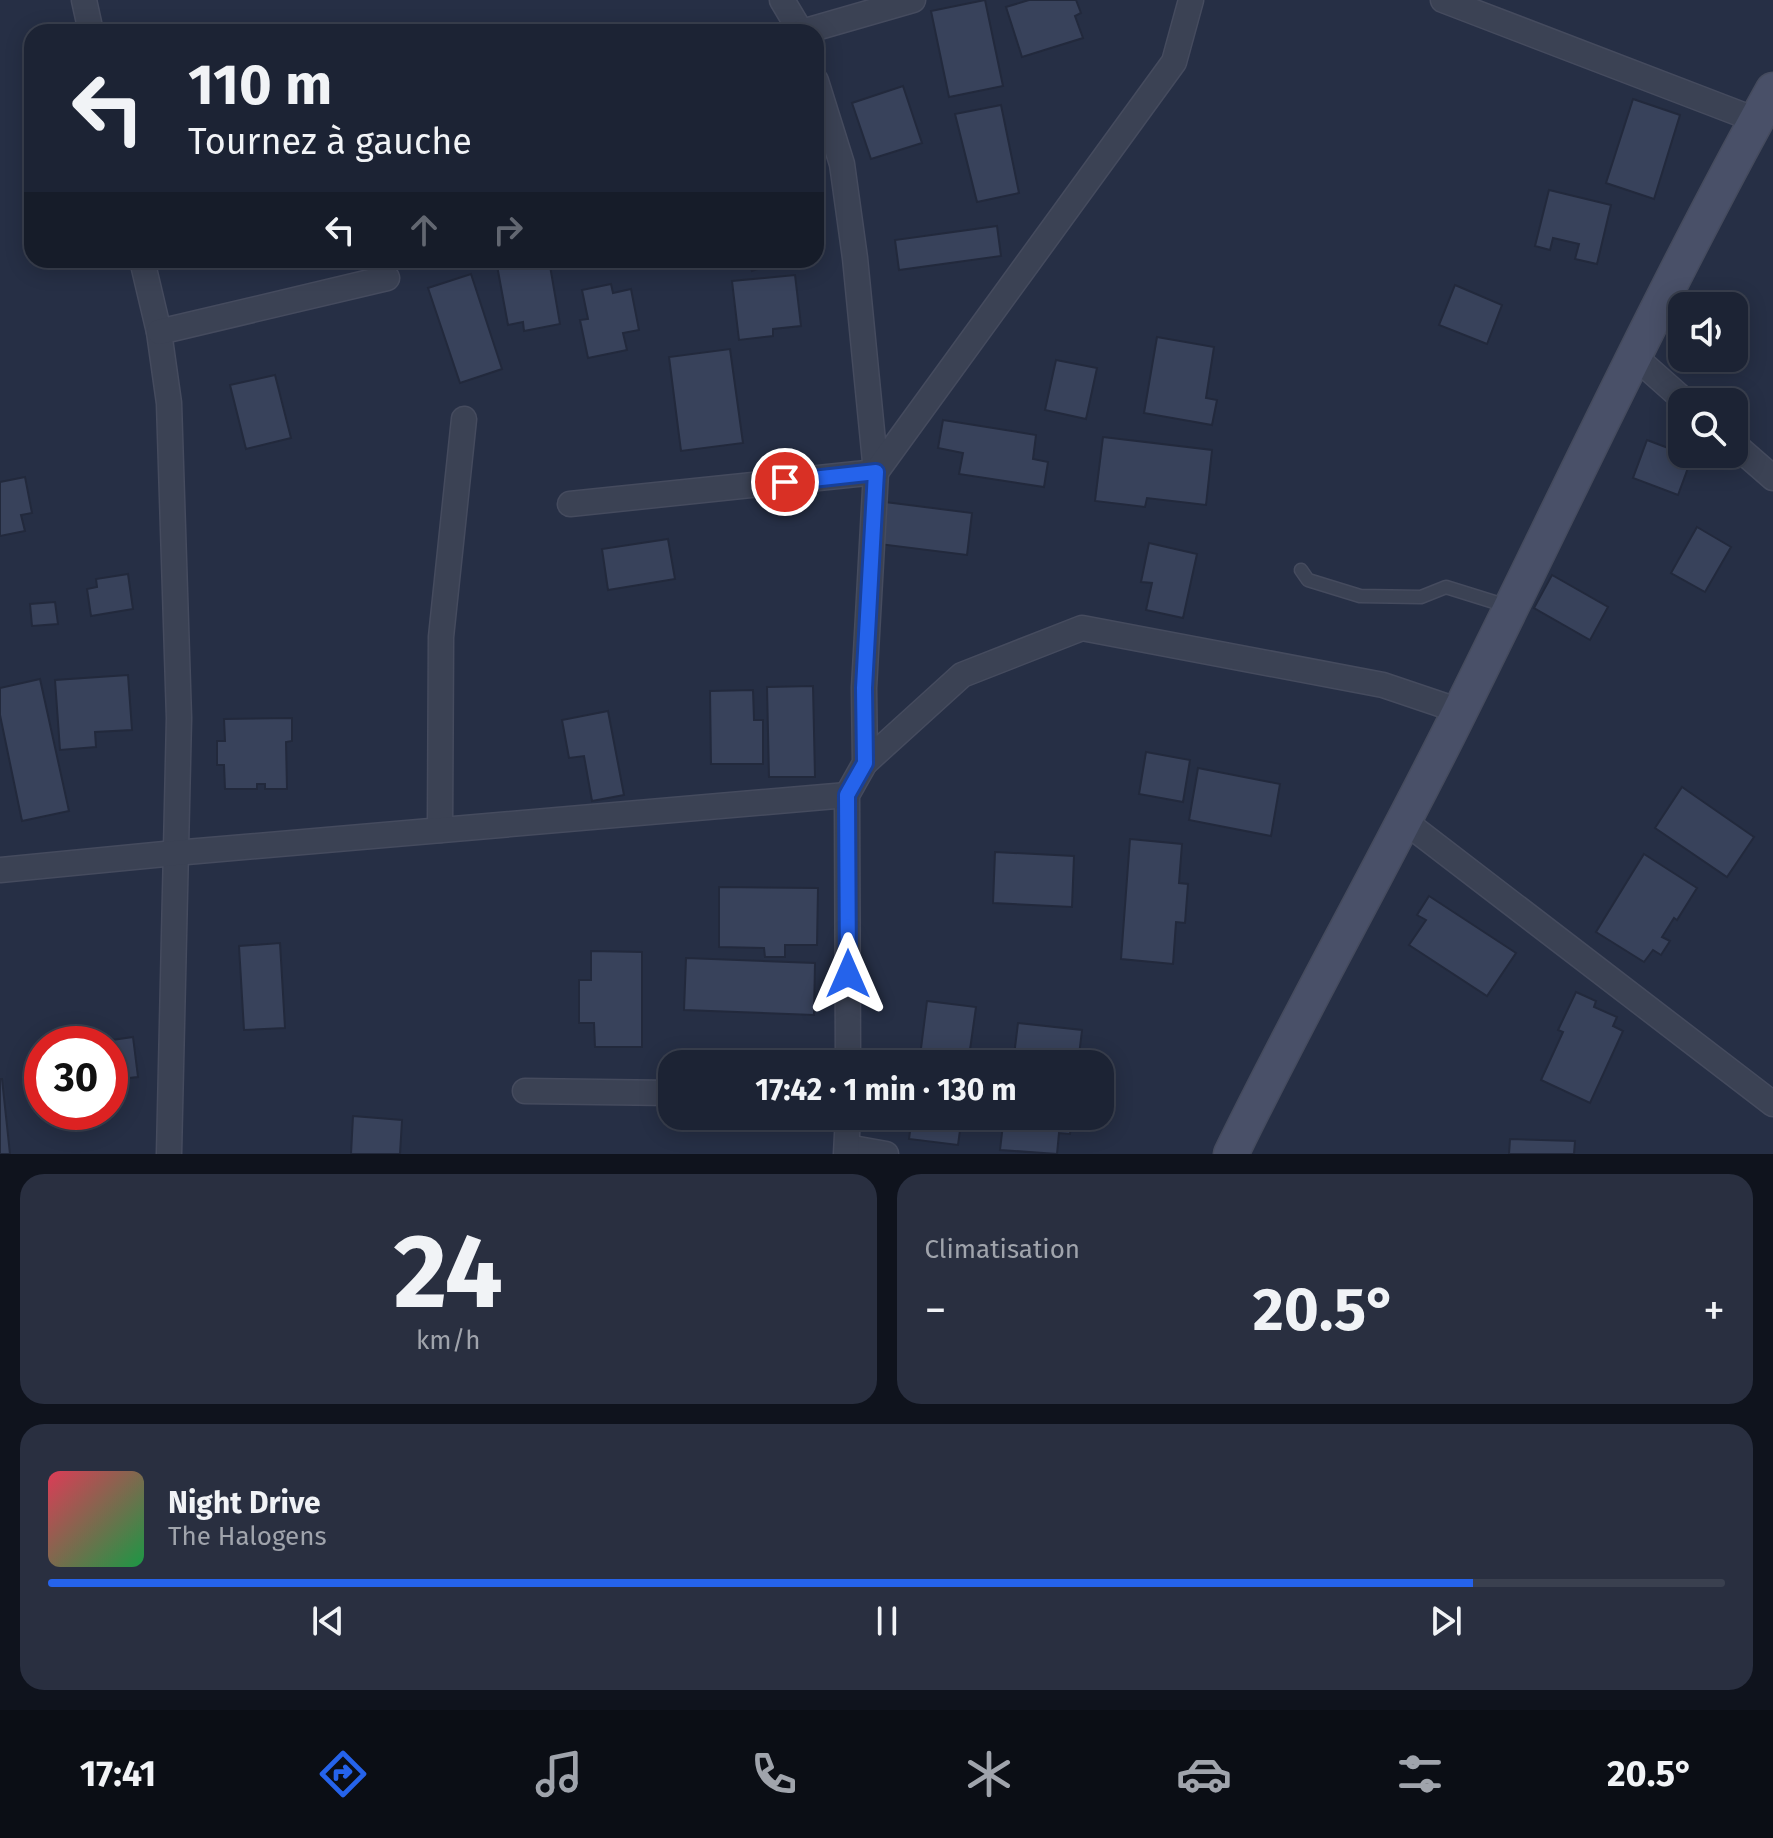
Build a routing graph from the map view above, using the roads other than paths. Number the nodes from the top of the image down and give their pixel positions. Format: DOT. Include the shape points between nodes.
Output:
graph roads {
  1 [pos="84,0"];
  2 [pos="782,0"];
  3 [pos="913,0"];
  4 [pos="1191,0"];
  5 [pos="1443,0"];
  6 [pos="89,24"];
  7 [pos="796,24"];
  8 [pos="824,25"];
  9 [pos="1773,90"];
  10 [pos="824,107"];
  11 [pos="1756,120"];
  12 [pos="144,268"];
  13 [pos="387,278"];
  14 [pos="159,332"];
  15 [pos="1633,355"];
  16 [pos="1670,388"];
  17 [pos="464,419"];
  18 [pos="1748,456"];
  19 [pos="876,472"];
  20 [pos="1773,478"];
  21 [pos="570,504"];
  22 [pos="1301,570"];
  23 [pos="1510,607"];
  24 [pos="1460,711"];
  25 [pos="865,763"];
  26 [pos="847,795"];
  27 [pos="1403,820"];
  28 [pos="440,830"];
  29 [pos="175,853"];
  30 [pos="0,870"];
  31 [pos="848,1050"];
  32 [pos="525,1091"];
  33 [pos="658,1093"];
  34 [pos="1773,1104"];
  35 [pos="848,1130"];
  36 [pos="847,1150"];
  37 [pos="169,1154"];
  38 [pos="886,1154"];
  39 [pos="1231,1154"];
  1 -- 6 [label="street"];
  2 -- 7 [label="street"];
  3 -- 8 [label="street"];
  4 -- 19 [label="street" via="1174,62"];
  5 -- 11 [label="street"];
  9 -- 11 [label="main road"];
  10 -- 19 [label="street" via="842,164"];
  11 -- 15 [label="main road"];
  12 -- 14 [label="street"];
  13 -- 14 [label="street"];
  14 -- 29 [label="street" via="169,403 175,576"];
  15 -- 16 [label="street"];
  15 -- 23 [label="main road"];
  17 -- 28 [label="street" via="441,637"];
  18 -- 20 [label="street"];
  19 -- 21 [label="street"];
  19 -- 25 [label="street"];
  22 -- 23 [label="lane" via="1308,580 1360,596 1421,597 1446,587"];
  23 -- 24 [label="main road"];
  24 -- 25 [label="street" via="1383,685 1082,628 962,675"];
  24 -- 27 [label="main road"];
  25 -- 26 [label="street"];
  26 -- 28 [label="street"];
  26 -- 31 [label="street"];
  27 -- 34 [label="street"];
  27 -- 39 [label="main road"];
  28 -- 29 [label="street"];
  29 -- 30 [label="street"];
  29 -- 37 [label="street"];
  32 -- 33 [label="street"];
  35 -- 36 [label="street"];
  36 -- 38 [label="street"];
}
